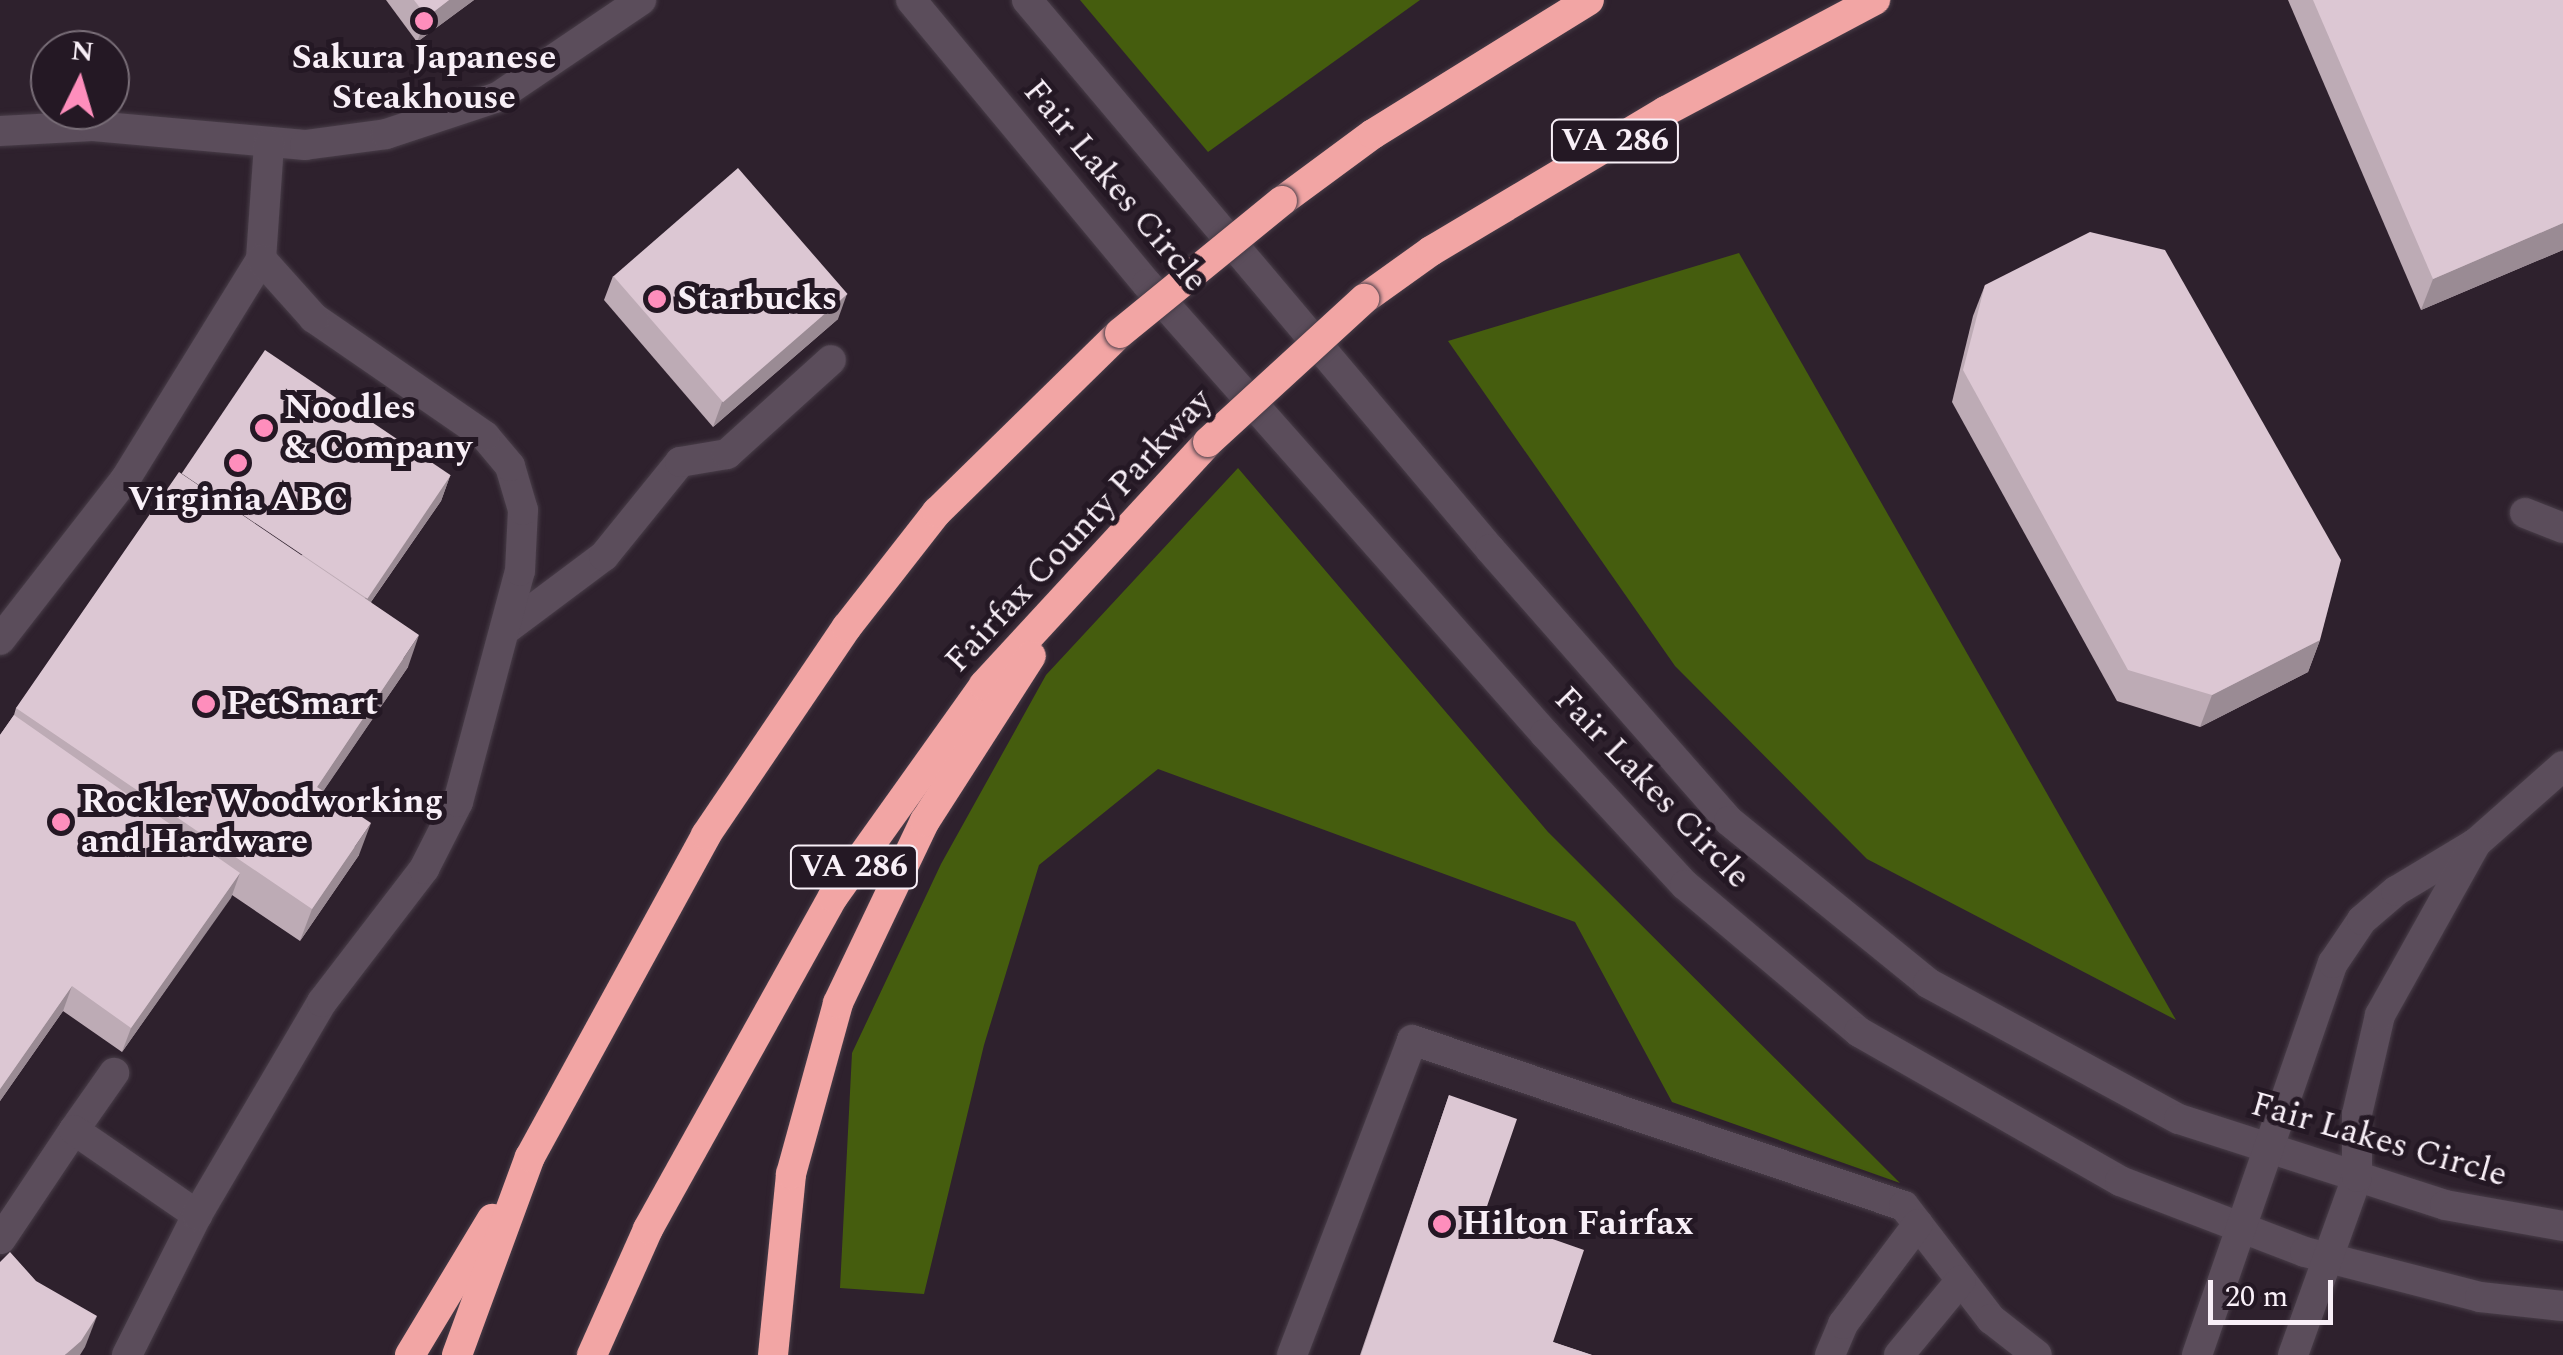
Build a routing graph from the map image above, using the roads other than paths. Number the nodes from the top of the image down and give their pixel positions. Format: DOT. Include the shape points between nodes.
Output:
graph roads {
  1 [pos="641,0"];
  2 [pos="911,0"];
  3 [pos="1027,0"];
  4 [pos="1589,0"];
  5 [pos="1875,0"];
  6 [pos="0,131"];
  7 [pos="270,144"];
  8 [pos="260,259"];
  9 [pos="832,360"];
  10 [pos="2526,513"];
  11 [pos="2563,528"];
  12 [pos="1065,602"];
  13 [pos="505,630"];
  14 [pos="0,640"];
  15 [pos="2563,766"];
  16 [pos="2476,843"];
  17 [pos="114,1073"];
  18 [pos="74,1130"];
  19 [pos="2270,1148"];
  20 [pos="530,1157"];
  21 [pos="2358,1177"];
  22 [pos="197,1215"];
  23 [pos="1918,1224"];
  24 [pos="2239,1226"];
  25 [pos="2563,1226"];
  26 [pos="0,1239"];
  27 [pos="2327,1257"];
  28 [pos="1961,1280"];
  29 [pos="2563,1306"];
  30 [pos="127,1355"];
  31 [pos="410,1355"];
  32 [pos="456,1355"];
  33 [pos="592,1355"];
  34 [pos="773,1355"];
  35 [pos="1292,1355"];
  36 [pos="1830,1355"];
  37 [pos="1900,1355"];
  38 [pos="2037,1355"];
  39 [pos="2198,1355"];
  40 [pos="2292,1355"];
  1 -- 7 [label="street" via="498,97 386,134"];
  2 -- 24 [label="street, Fair Lakes Circle" via="1251,404 1684,885 1859,1032 2120,1181"];
  3 -- 19 [label="street, Fair Lakes Circle" via="1490,550 1729,820 1928,984 2164,1113"];
  4 -- 20 [label="highway, bridge" via="1373,134 1282,201 1120,333 937,512 847,627 706,835"];
  5 -- 12 [label="highway, Fairfax County Parkway / VA 286, bridge" via="1666,111 1431,250 1364,299 1208,442"];
  6 -- 7 [label="street" via="93,126"];
  7 -- 8 [label="street"];
  8 -- 13 [label="street" via="314,318 485,436 510,466 523,510 520,571"];
  8 -- 14 [label="street" via="126,478"];
  9 -- 13 [label="street" via="727,454 680,462 604,556"];
  10 -- 11 [label="street"];
  12 -- 33 [label="highway, Fairfax County Parkway / VA 286" via="984,685 833,898 648,1229"];
  12 -- 34 [label="highway" via="924,821 838,1003 791,1174"];
  13 -- 22 [label="street" via="458,802 424,869 322,1002"];
  15 -- 16 [label="street"];
  16 -- 19 [label="street" via="2396,891 2362,920 2333,964"];
  16 -- 21 [label="street" via="2380,1015 2357,1114"];
  17 -- 18 [label="street"];
  18 -- 22 [label="street"];
  18 -- 26 [label="street"];
  19 -- 21 [label="street, Fair Lakes Circle"];
  19 -- 24 [label="street"];
  20 -- 31 [label="highway"];
  20 -- 32 [label="highway"];
  21 -- 25 [label="street, Fair Lakes Circle" via="2444,1205"];
  21 -- 27 [label="street"];
  22 -- 30 [label="street"];
  23 -- 28 [label="street"];
  23 -- 35 [label="street" via="1904,1206 1412,1040"];
  23 -- 36 [label="street" via="1843,1324"];
  24 -- 27 [label="street, Fair Lakes Circle"];
  24 -- 39 [label="street"];
  27 -- 29 [label="street, Fair Lakes Circle" via="2480,1298"];
  27 -- 40 [label="street"];
  28 -- 37 [label="street"];
  28 -- 38 [label="street" via="1990,1318"];
}
